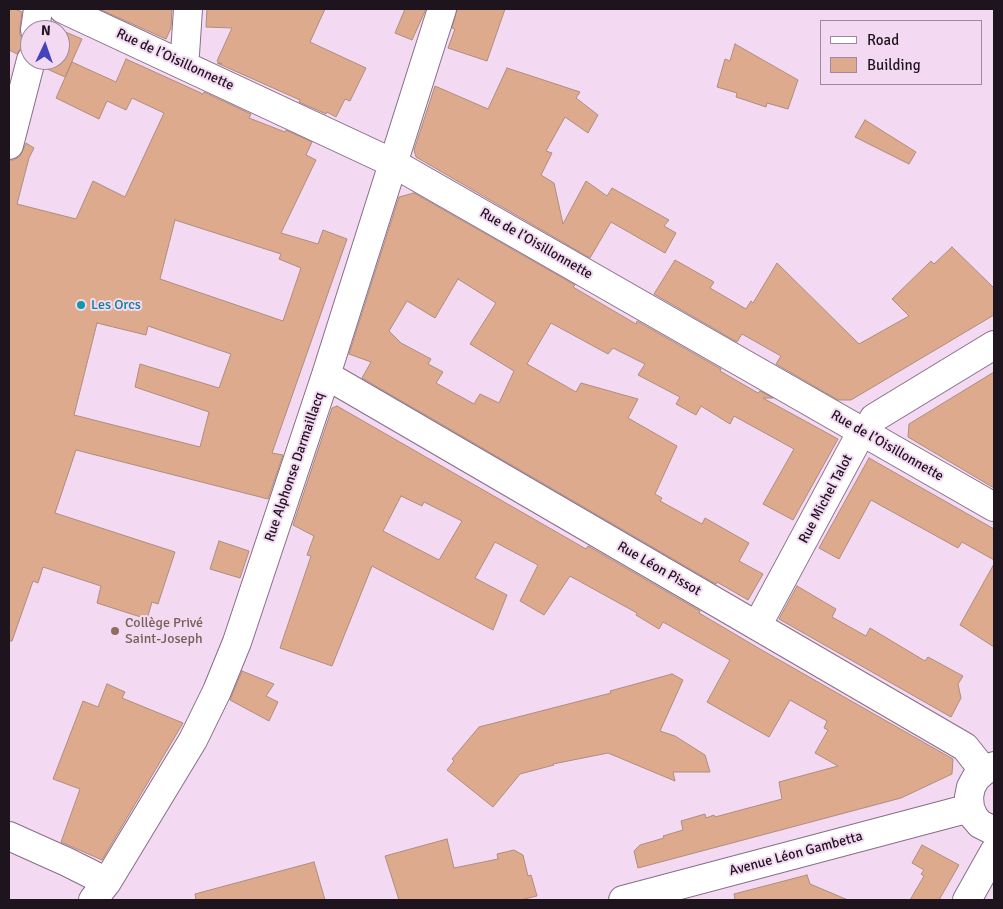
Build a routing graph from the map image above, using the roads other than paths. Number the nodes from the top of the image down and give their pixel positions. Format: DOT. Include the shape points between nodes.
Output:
graph roads {
  1 [pos="63,9"];
  2 [pos="188,9"];
  3 [pos="442,9"];
  4 [pos="181,63"];
  5 [pos="28,70"];
  6 [pos="9,145"];
  7 [pos="393,162"];
  8 [pos="994,345"];
  9 [pos="326,375"];
  10 [pos="862,431"];
  11 [pos="994,507"];
  12 [pos="757,626"];
  13 [pos="989,769"];
  14 [pos="970,808"];
  15 [pos="994,831"];
  16 [pos="9,836"];
  17 [pos="994,852"];
  18 [pos="100,891"];
  19 [pos="623,900"];
  20 [pos="967,900"];
  1 -- 4 [label="street, Rue de l’Oisillonnette"];
  2 -- 4 [label="street" via="185,54"];
  3 -- 7 [label="street, Rue Alphonse Darmaillacq"];
  4 -- 7 [label="street, Rue de l’Oisillonnette"];
  5 -- 6 [label="street"];
  7 -- 9 [label="street, Rue Alphonse Darmaillacq"];
  7 -- 10 [label="street, Rue de l’Oisillonnette"];
  8 -- 10 [label="street, Rue Michel Talot" via="874,418"];
  9 -- 12 [label="street, Rue Léon Pissot"];
  9 -- 18 [label="street, Rue Alphonse Darmaillacq" via="218,691 193,740"];
  10 -- 11 [label="street, Rue de l’Oisillonnette"];
  10 -- 12 [label="street, Rue Michel Talot"];
  12 -- 13 [label="street, Rue Léon Pissot" via="965,747"];
  13 -- 14 [label="street" via="976,778 971,787"];
  14 -- 15 [label="street" via="980,824"];
  14 -- 19 [label="street, Avenue Léon Gambetta"];
  16 -- 18 [label="street" via="67,862"];
  17 -- 20 [label="street"];
}
